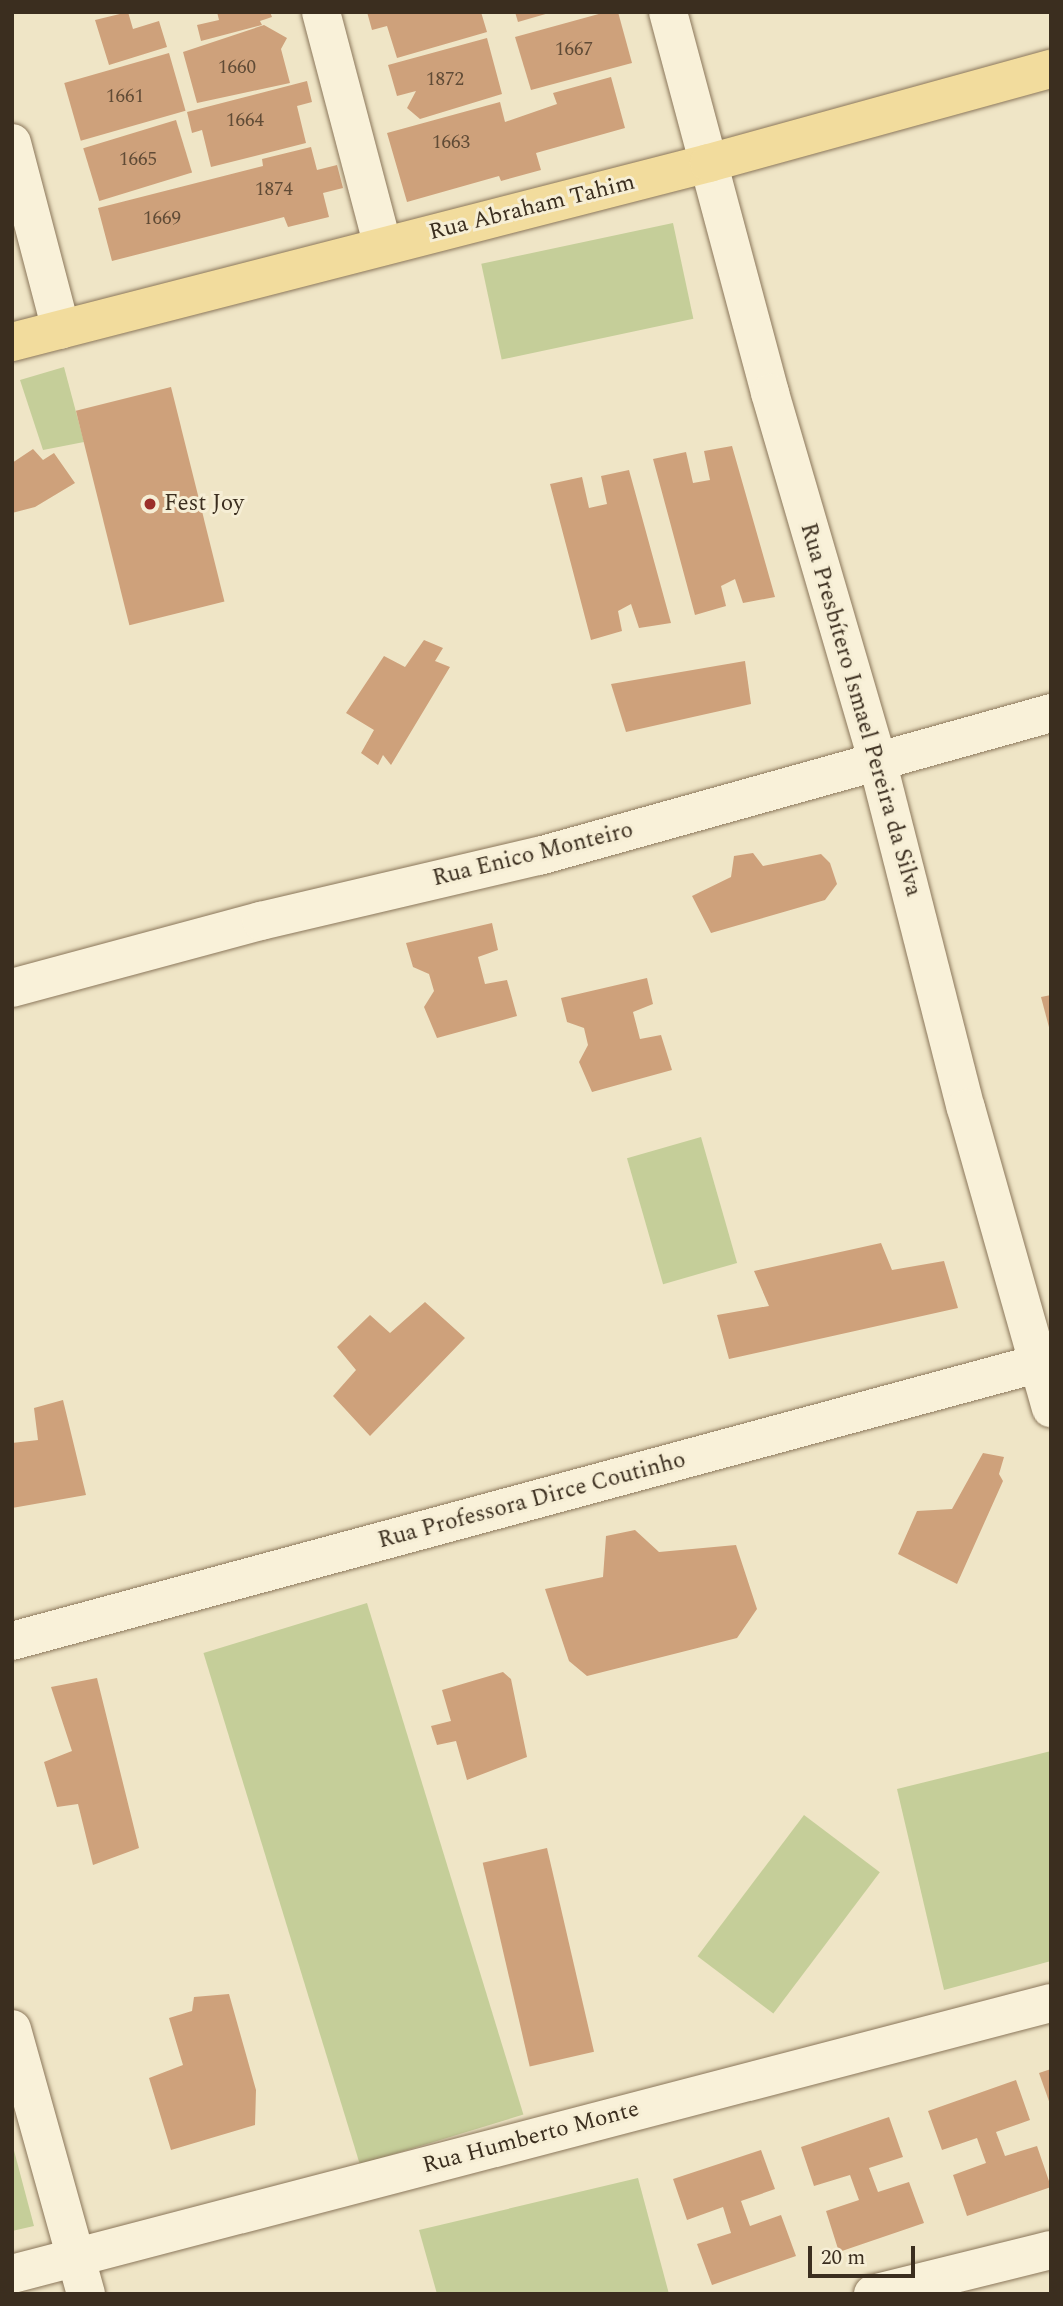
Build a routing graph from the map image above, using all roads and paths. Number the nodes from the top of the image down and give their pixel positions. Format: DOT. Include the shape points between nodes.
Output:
graph roads {
  1 [pos="321,12"];
  2 [pos="668,12"];
  3 [pos="1051,69"];
  4 [pos="12,143"];
  5 [pos="709,163"];
  6 [pos="383,246"];
  7 [pos="61,330"];
  8 [pos="12,342"];
  9 [pos="1051,713"];
  10 [pos="877,760"];
  11 [pos="12,988"];
  12 [pos="1044,1362"];
  13 [pos="1051,1408"];
  14 [pos="12,1641"];
  15 [pos="1051,2003"];
  16 [pos="12,2029"];
  17 [pos="1051,2250"];
  18 [pos="76,2257"];
  19 [pos="12,2274"];
  20 [pos="86,2294"];
  21 [pos="873,2294"];
  1 -- 6 [label="street"];
  2 -- 5 [label="street, Rua Presbítero Ismael Pereira da Silva"];
  3 -- 5 [label="main road, Rua Abraham Tahim"];
  4 -- 7 [label="street"];
  5 -- 6 [label="main road, Rua Abraham Tahim"];
  5 -- 10 [label="street, Rua Presbítero Ismael Pereira da Silva" via="770,393"];
  6 -- 7 [label="main road, Rua Abraham Tahim"];
  7 -- 8 [label="main road, Rua Abraham Tahim"];
  9 -- 10 [label="street, Rua Enico Monteiro"];
  10 -- 11 [label="street, Rua Enico Monteiro" via="539,856 261,922"];
  10 -- 12 [label="street, Rua Presbítero Ismael Pereira da Silva" via="966,1108"];
  12 -- 13 [label="street, Rua Presbítero Ismael Pereira da Silva"];
  12 -- 14 [label="street, Rua Professora Dirce Coutinho"];
  15 -- 18 [label="street, Rua Humberto Monte"];
  16 -- 18 [label="street"];
  17 -- 21 [label="street"];
  18 -- 19 [label="street, Rua Humberto Monte"];
  18 -- 20 [label="street"];
}
